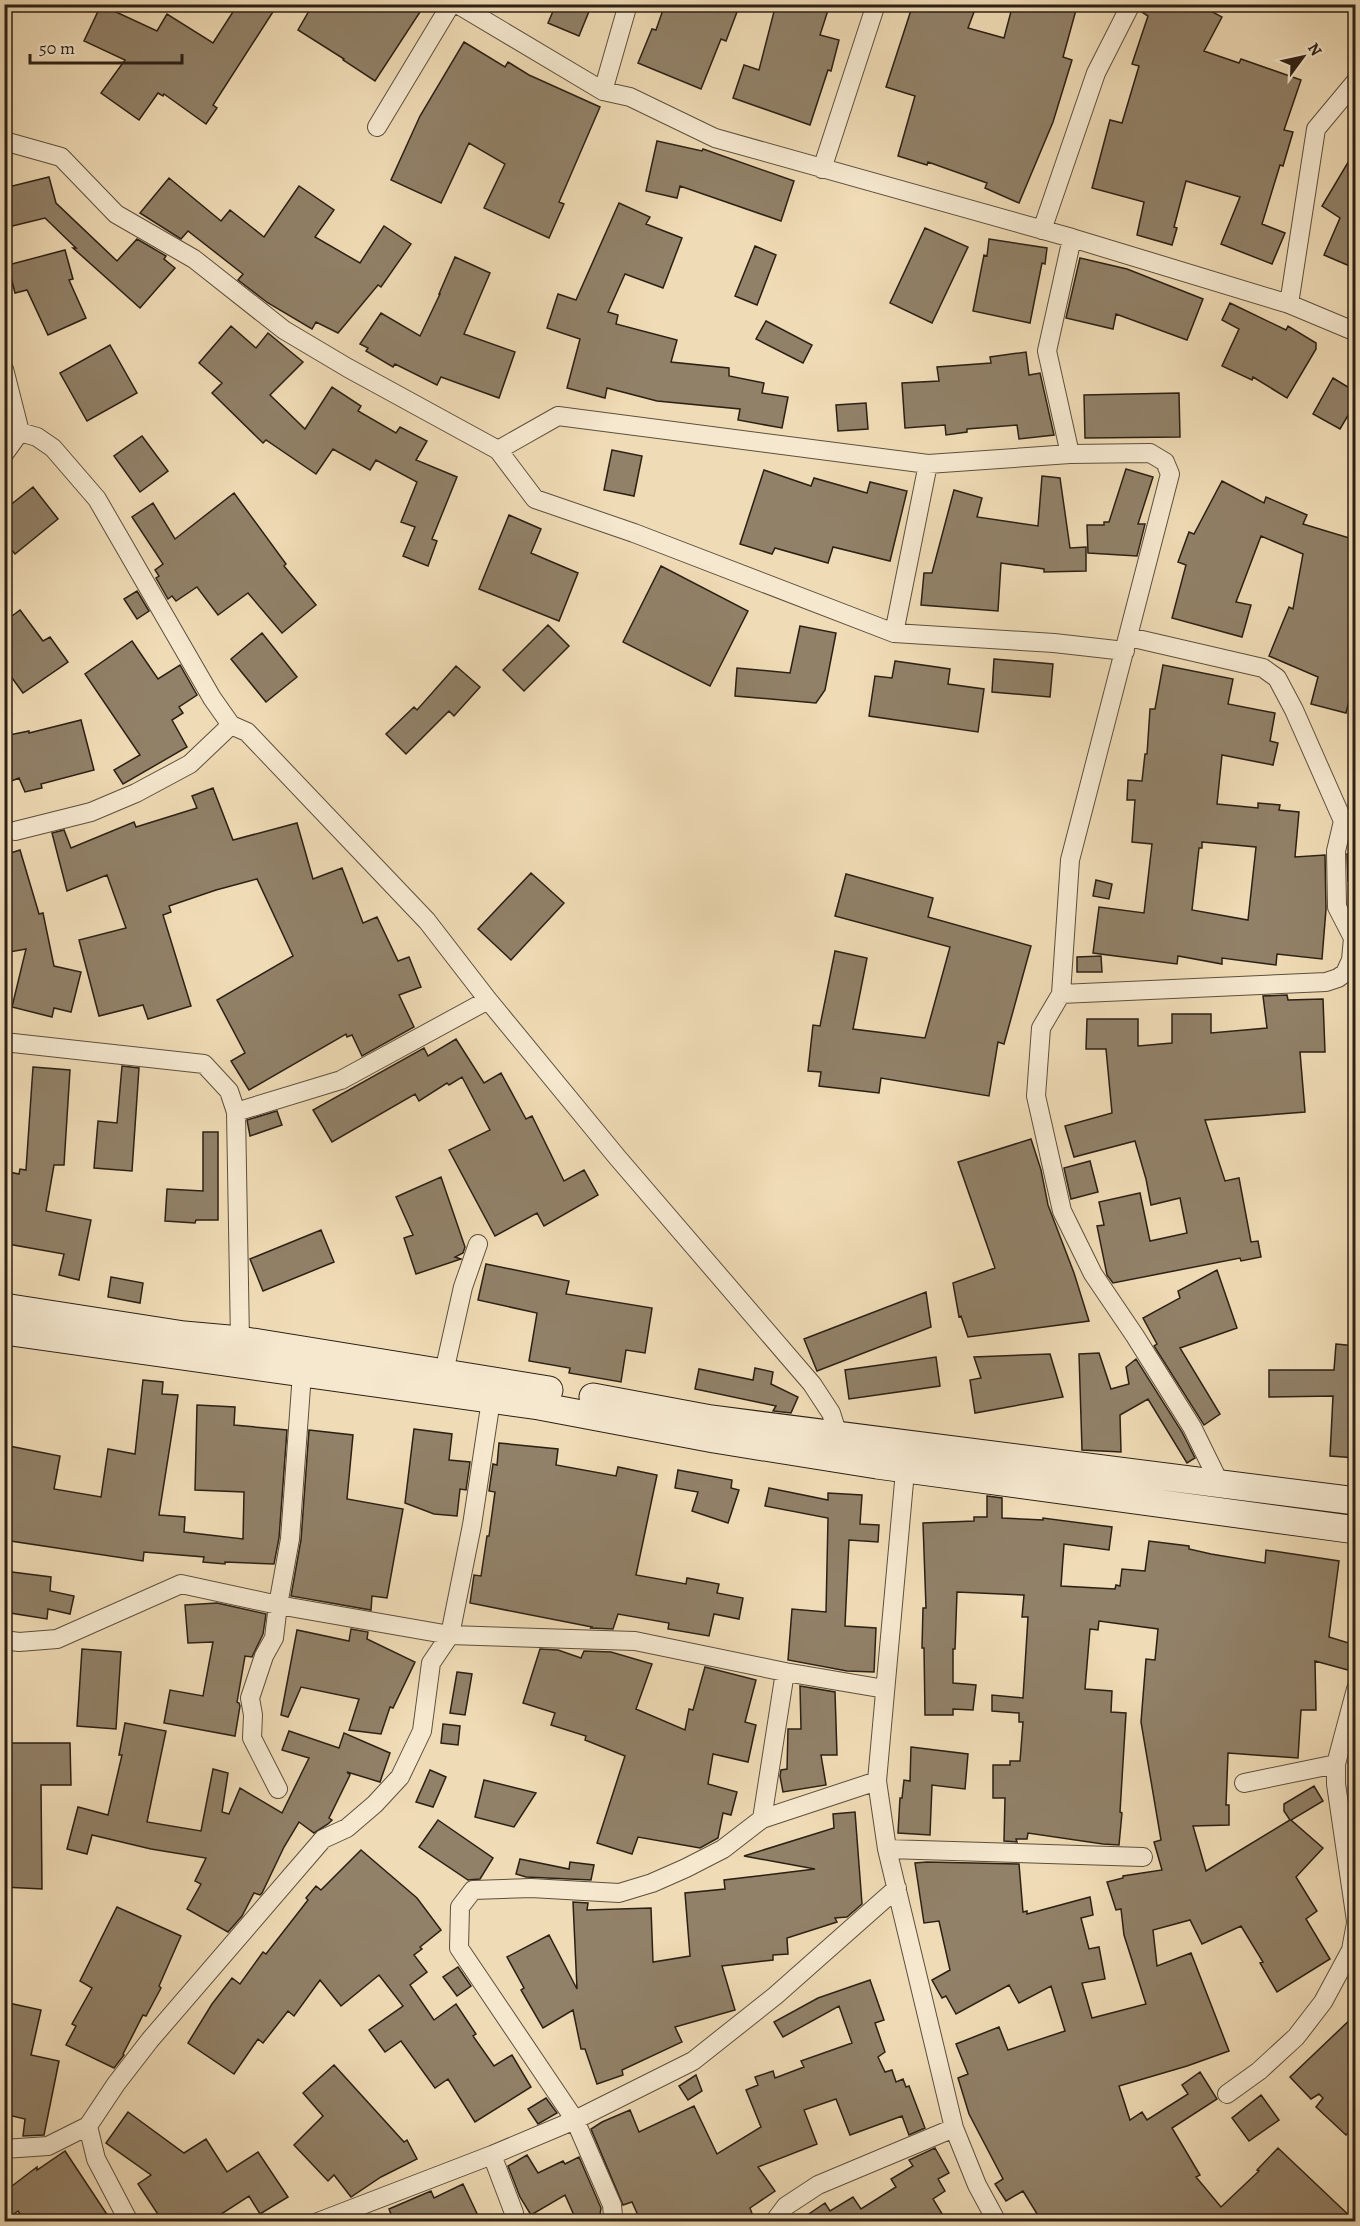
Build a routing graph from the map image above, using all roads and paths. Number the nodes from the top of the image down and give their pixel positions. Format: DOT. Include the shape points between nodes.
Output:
graph roads {
  1 [pos="451,4"];
  2 [pos="457,4"];
  3 [pos="628,4"];
  4 [pos="876,4"];
  5 [pos="1131,4"];
  6 [pos="1356,81"];
  7 [pos="603,91"];
  8 [pos="377,127"];
  9 [pos="4,141"];
  10 [pos="822,169"];
  11 [pos="1042,230"];
  12 [pos="1072,238"];
  13 [pos="1289,304"];
  14 [pos="1356,332"];
  15 [pos="4,369"];
  16 [pos="20,432"];
  17 [pos="498,450"];
  18 [pos="4,454"];
  19 [pos="1070,454"];
  20 [pos="928,464"];
  21 [pos="894,633"];
  22 [pos="1127,644"];
  23 [pos="231,724"];
  24 [pos="15,831"];
  25 [pos="1061,994"];
  26 [pos="488,1000"];
  27 [pos="4,1042"];
  28 [pos="236,1112"];
  29 [pos="478,1244"];
  30 [pos="4,1307"];
  31 [pos="4,1331"];
  32 [pos="240,1340"];
  33 [pos="444,1372"];
  34 [pos="302,1373"];
  35 [pos="491,1400"];
  36 [pos="838,1435"];
  37 [pos="906,1457"];
  38 [pos="1221,1485"];
  39 [pos="1356,1501"];
  40 [pos="1356,1530"];
  41 [pos="278,1605"];
  42 [pos="450,1635"];
  43 [pos="4,1640"];
  44 [pos="785,1672"];
  45 [pos="885,1689"];
  46 [pos="1356,1689"];
  47 [pos="1336,1764"];
  48 [pos="877,1782"];
  49 [pos="1244,1783"];
  50 [pos="278,1789"];
  51 [pos="762,1819"];
  52 [pos="887,1849"];
  53 [pos="1143,1857"];
  54 [pos="897,1888"];
  55 [pos="1356,1922"];
  56 [pos="1227,2094"];
  57 [pos="575,2120"];
  58 [pos="88,2126"];
  59 [pos="954,2128"];
  60 [pos="4,2149"];
  61 [pos="492,2155"];
  62 [pos="514,2214"];
  63 [pos="359,2215"];
  64 [pos="129,2222"];
  65 [pos="318,2222"];
  66 [pos="609,2222"];
  67 [pos="774,2222"];
  68 [pos="997,2222"];
  1 -- 8 [label="street"];
  2 -- 7 [label="street"];
  3 -- 7 [label="street"];
  4 -- 10 [label="street"];
  5 -- 11 [label="street" via="1096,73"];
  6 -- 13 [label="street" via="1316,129"];
  7 -- 10 [label="street" via="630,97 715,138"];
  9 -- 17 [label="street" via="61,157 116,214 194,259 284,330"];
  10 -- 11 [label="street"];
  11 -- 12 [label="street"];
  12 -- 13 [label="street"];
  12 -- 19 [label="street" via="1047,351"];
  13 -- 14 [label="street"];
  15 -- 16 [label="street"];
  16 -- 18 [label="street"];
  16 -- 23 [label="street" via="37,436 54,448 97,499 212,698"];
  17 -- 20 [label="street" via="558,416"];
  17 -- 21 [label="street" via="535,499"];
  19 -- 20 [label="street"];
  19 -- 22 [label="street" via="1150,453 1165,462 1170,474"];
  20 -- 21 [label="street"];
  21 -- 22 [label="street"];
  22 -- 25 [label="street" via="1070,860"];
  22 -- 25 [label="street" via="1263,668 1277,678 1343,821 1336,851 1337,907 1353,938 1351,960 1345,972 1326,982"];
  23 -- 24 [label="street" via="190,764 136,793 91,812"];
  23 -- 26 [label="street" via="247,732 427,921"];
  25 -- 38 [label="street" via="1041,1028 1036,1096 1062,1211 1093,1274 1192,1427"];
  26 -- 28 [label="street" via="341,1080"];
  26 -- 36 [label="street" via="812,1384 831,1413"];
  27 -- 28 [label="street" via="204,1064 229,1091"];
  28 -- 32 [label="street"];
  29 -- 33 [label="street" via="463,1287"];
  30 -- 32 [label="main road"];
  31 -- 34 [label="main road"];
  32 -- 33 [label="main road"];
  33 -- 36 [label="main road" via="711,1419"];
  34 -- 35 [label="main road"];
  34 -- 41 [label="street" via="290,1539"];
  35 -- 37 [label="main road" via="726,1441"];
  35 -- 42 [label="street"];
  36 -- 37 [label="main road"];
  37 -- 38 [label="main road"];
  37 -- 40 [label="main road"];
  37 -- 45 [label="street"];
  38 -- 39 [label="main road"];
  41 -- 42 [label="street"];
  41 -- 43 [label="street" via="181,1584 57,1639"];
  41 -- 50 [label="street" via="274,1638 249,1698 252,1738"];
  42 -- 44 [label="street" via="635,1641"];
  42 -- 58 [label="street" via="431,1663 422,1731 400,1777 347,1828 323,1839 150,2040"];
  44 -- 45 [label="street"];
  44 -- 51 [label="street"];
  45 -- 48 [label="street"];
  46 -- 47 [label="street"];
  47 -- 49 [label="street"];
  47 -- 55 [label="street"];
  48 -- 51 [label="street"];
  48 -- 52 [label="street"];
  51 -- 57 [label="street" via="723,1849 652,1883 619,1893 531,1888 473,1890 460,1907 459,1948"];
  52 -- 53 [label="street"];
  52 -- 54 [label="street"];
  54 -- 57 [label="street" via="775,1996 693,2061"];
  54 -- 59 [label="street"];
  55 -- 56 [label="street" via="1351,1950 1323,2002 1296,2037 1267,2065"];
  57 -- 61 [label="street"];
  57 -- 66 [label="street" via="612,2205"];
  58 -- 60 [label="street" via="48,2146"];
  58 -- 64 [label="street" via="96,2159"];
  59 -- 67 [label="street" via="819,2185 786,2206"];
  59 -- 68 [label="street"];
  61 -- 62 [label="street"];
  61 -- 63 [label="street"];
  63 -- 65 [label="street"];
}
